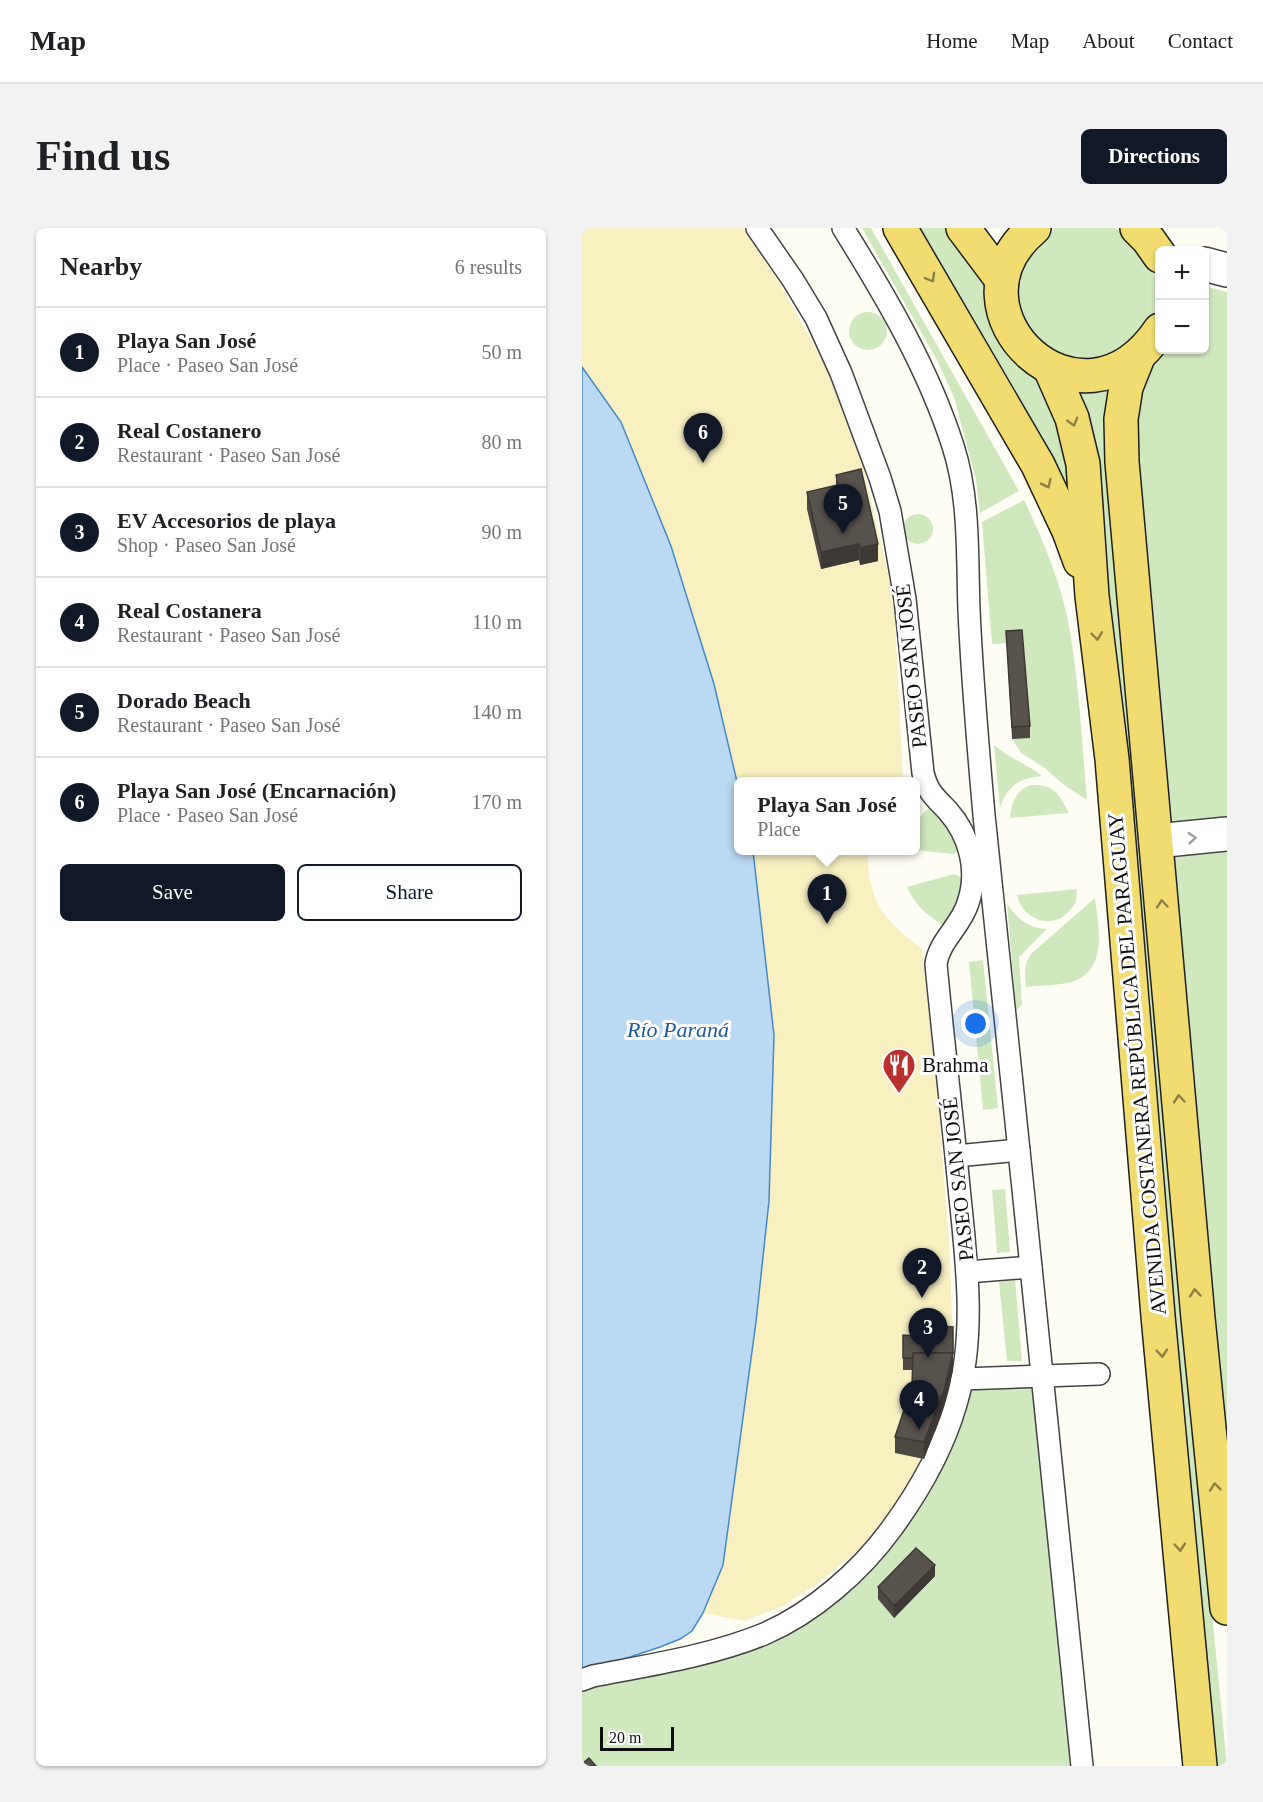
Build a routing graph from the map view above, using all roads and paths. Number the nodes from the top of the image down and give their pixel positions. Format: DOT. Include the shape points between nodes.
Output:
graph roads {
  1 [pos="757,228"];
  2 [pos="843,228"];
  3 [pos="900,228"];
  4 [pos="963,228"];
  5 [pos="1034,228"];
  6 [pos="1209,265"];
  7 [pos="1227,270"];
  8 [pos="1002,280"];
  9 [pos="1155,337"];
  10 [pos="1138,357"];
  11 [pos="1050,368"];
  12 [pos="1092,596"];
  13 [pos="1227,834"];
  14 [pos="1156,841"];
  15 [pos="1019,1150"];
  16 [pos="956,1156"];
  17 [pos="1031,1267"];
  18 [pos="967,1272"];
  19 [pos="1099,1374"];
  20 [pos="1042,1376"];
  21 [pos="962,1379"];
  22 [pos="1227,1608"];
  23 [pos="582,1680"];
  24 [pos="1082,1766"];
  25 [pos="1200,1766"];
  1 -- 16 [label="street, PASEO SAN JOSÉ" via="781,274 816,318 873,477 890,511 907,696 926,784 969,844 972,879 968,902 937,953 936,964"];
  2 -- 15 [label="street" via="918,358 961,475 974,706"];
  3 -- 12 [label="main road, one-way" via="1038,465 1069,531"];
  4 -- 8 [label="main road"];
  5 -- 8 [label="main road, AVENIDA COSTANERA REPÚBLICA DEL PARAGUAY" via="1014,248"];
  6 -- 7 [label="street"];
  8 -- 11 [label="main road, AVENIDA COSTANERA REPÚBLICA DEL PARAGUAY" via="1008,325 1025,350"];
  9 -- 10 [label="main road, AVENIDA COSTANERA REPÚBLICA DEL PARAGUAY"];
  10 -- 11 [label="main road, AVENIDA COSTANERA REPÚBLICA DEL PARAGUAY" via="1096,375 1068,374"];
  10 -- 14 [label="main road, AVENIDA COSTANERA REPÚBLICA DEL PARAGUAY" via="1126,387 1121,419 1122,462"];
  11 -- 12 [label="main road, AVENIDA COSTANERA REPÚBLICA DEL PARAGUAY, one-way" via="1072,417 1083,464"];
  12 -- 25 [label="main road, AVENIDA COSTANERA REPÚBLICA DEL PARAGUAY, one-way" via="1112,759"];
  14 -- 13 [label="street, one-way"];
  22 -- 14 [label="main road, AVENIDA COSTANERA REPÚBLICA DEL PARAGUAY, one-way"];
  15 -- 16 [label="street"];
  15 -- 17 [label="street"];
  16 -- 18 [label="street, PASEO SAN JOSÉ"];
  17 -- 18 [label="street"];
  17 -- 20 [label="street"];
  18 -- 21 [label="street, PASEO SAN JOSÉ" via="968,1327"];
  19 -- 20 [label="street"];
  20 -- 21 [label="street"];
  20 -- 24 [label="street"];
  21 -- 23 [label="street, PASEO SAN JOSÉ" via="947,1431 917,1491 881,1544 836,1588 781,1625 735,1645"];
}
